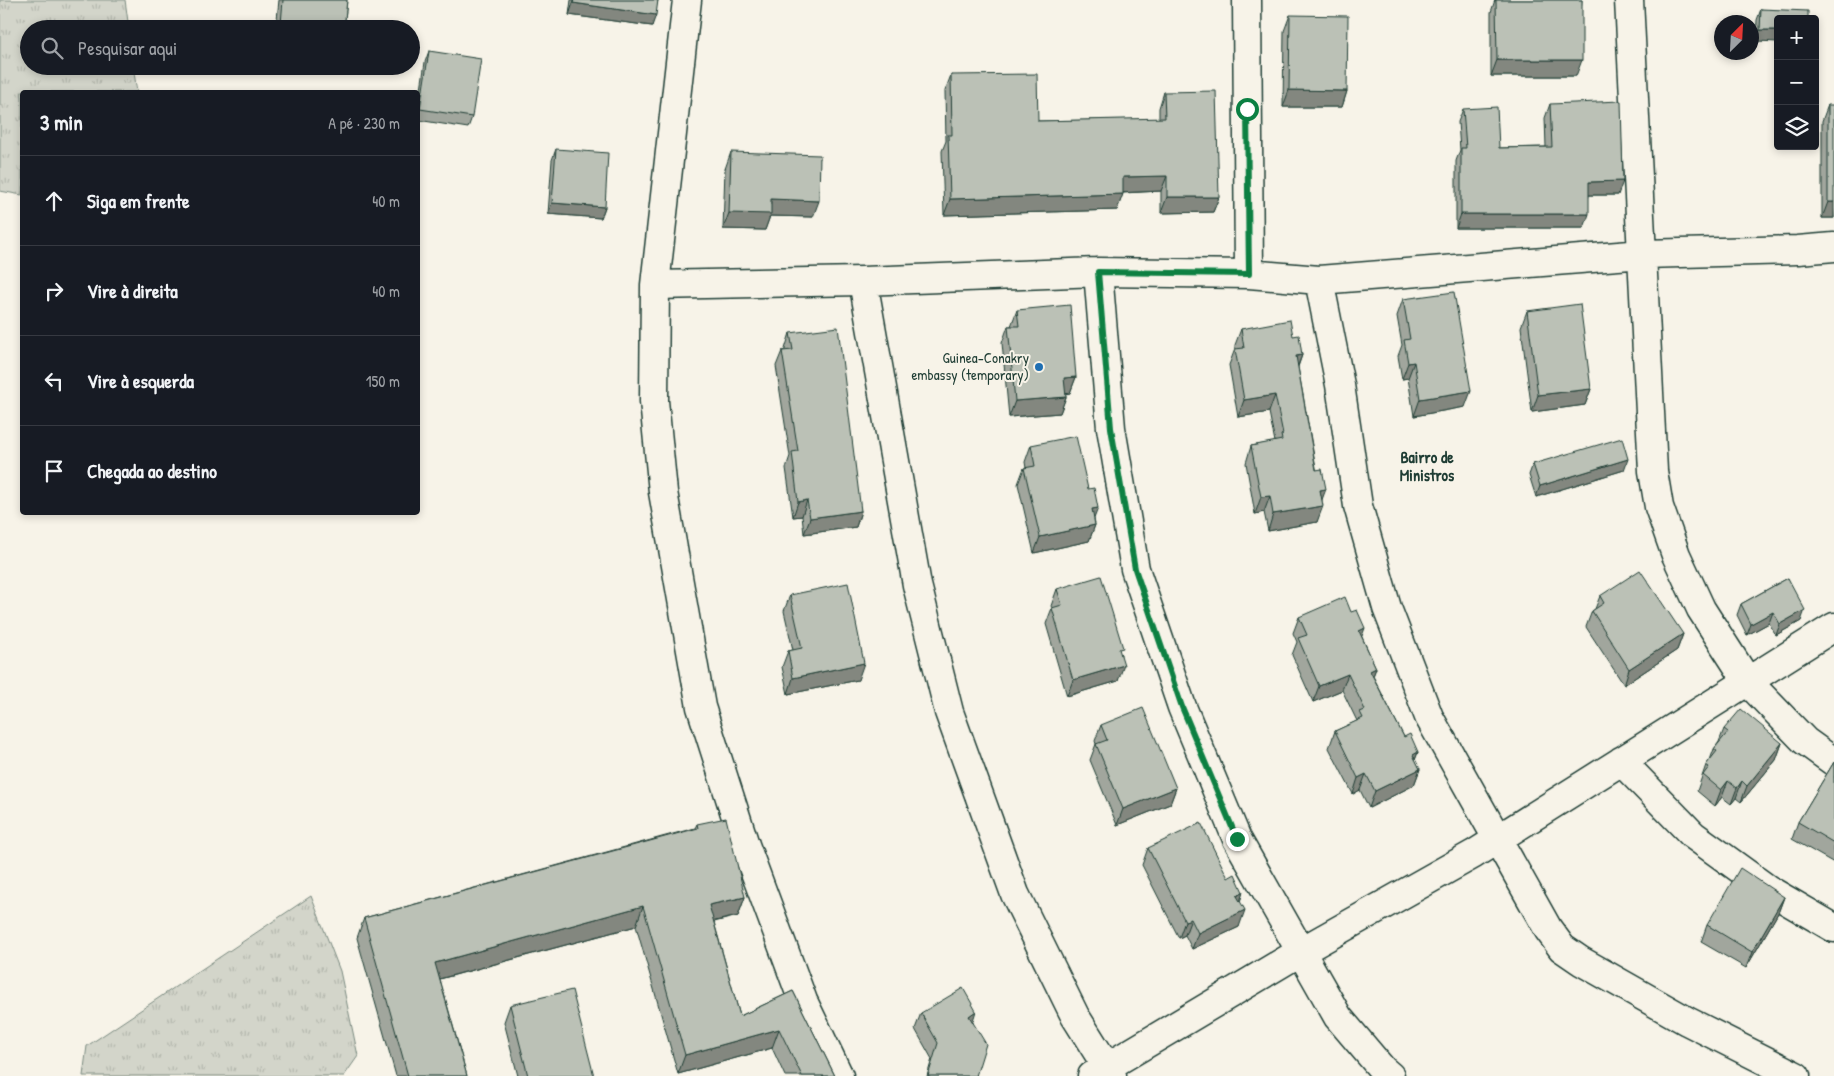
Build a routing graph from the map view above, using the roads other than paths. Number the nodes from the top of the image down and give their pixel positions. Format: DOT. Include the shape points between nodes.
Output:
graph roads {
  1 [pos="688,0"];
  2 [pos="1247,0"];
  3 [pos="1629,0"];
  4 [pos="1834,247"];
  5 [pos="1643,254"];
  6 [pos="1098,272"];
  7 [pos="1249,274"];
  8 [pos="1319,280"];
  9 [pos="862,281"];
  10 [pos="655,285"];
  11 [pos="1834,627"];
  12 [pos="1748,682"];
  13 [pos="1621,761"];
  14 [pos="1834,762"];
  15 [pos="1498,839"];
  16 [pos="1834,928"];
  17 [pos="1300,952"];
  18 [pos="1104,1073"];
  19 [pos="839,1076"];
  20 [pos="1390,1076"];
  21 [pos="1796,1076"];
  1 -- 10 [label="street"];
  2 -- 7 [label="street"];
  3 -- 5 [label="street"];
  4 -- 5 [label="street"];
  5 -- 8 [label="street"];
  5 -- 12 [label="street" via="1653,471 1659,507 1676,555 1701,609"];
  6 -- 7 [label="street"];
  6 -- 9 [label="street"];
  6 -- 17 [label="street" via="1111,428 1135,569 1182,707 1237,839"];
  7 -- 8 [label="street"];
  8 -- 15 [label="street" via="1340,385 1358,506 1387,608 1429,717"];
  9 -- 10 [label="street"];
  9 -- 18 [label="street" via="917,585 949,712 1015,894"];
  10 -- 19 [label="street" via="654,400 663,492 701,707 745,845 803,1000"];
  11 -- 12 [label="street"];
  12 -- 13 [label="street"];
  12 -- 14 [label="street" via="1805,741"];
  13 -- 15 [label="street"];
  13 -- 16 [label="street" via="1693,835 1769,890"];
  15 -- 17 [label="street"];
  15 -- 21 [label="street" via="1562,948 1687,1021"];
  17 -- 18 [label="street"];
  17 -- 20 [label="street" via="1338,1017"];
}
